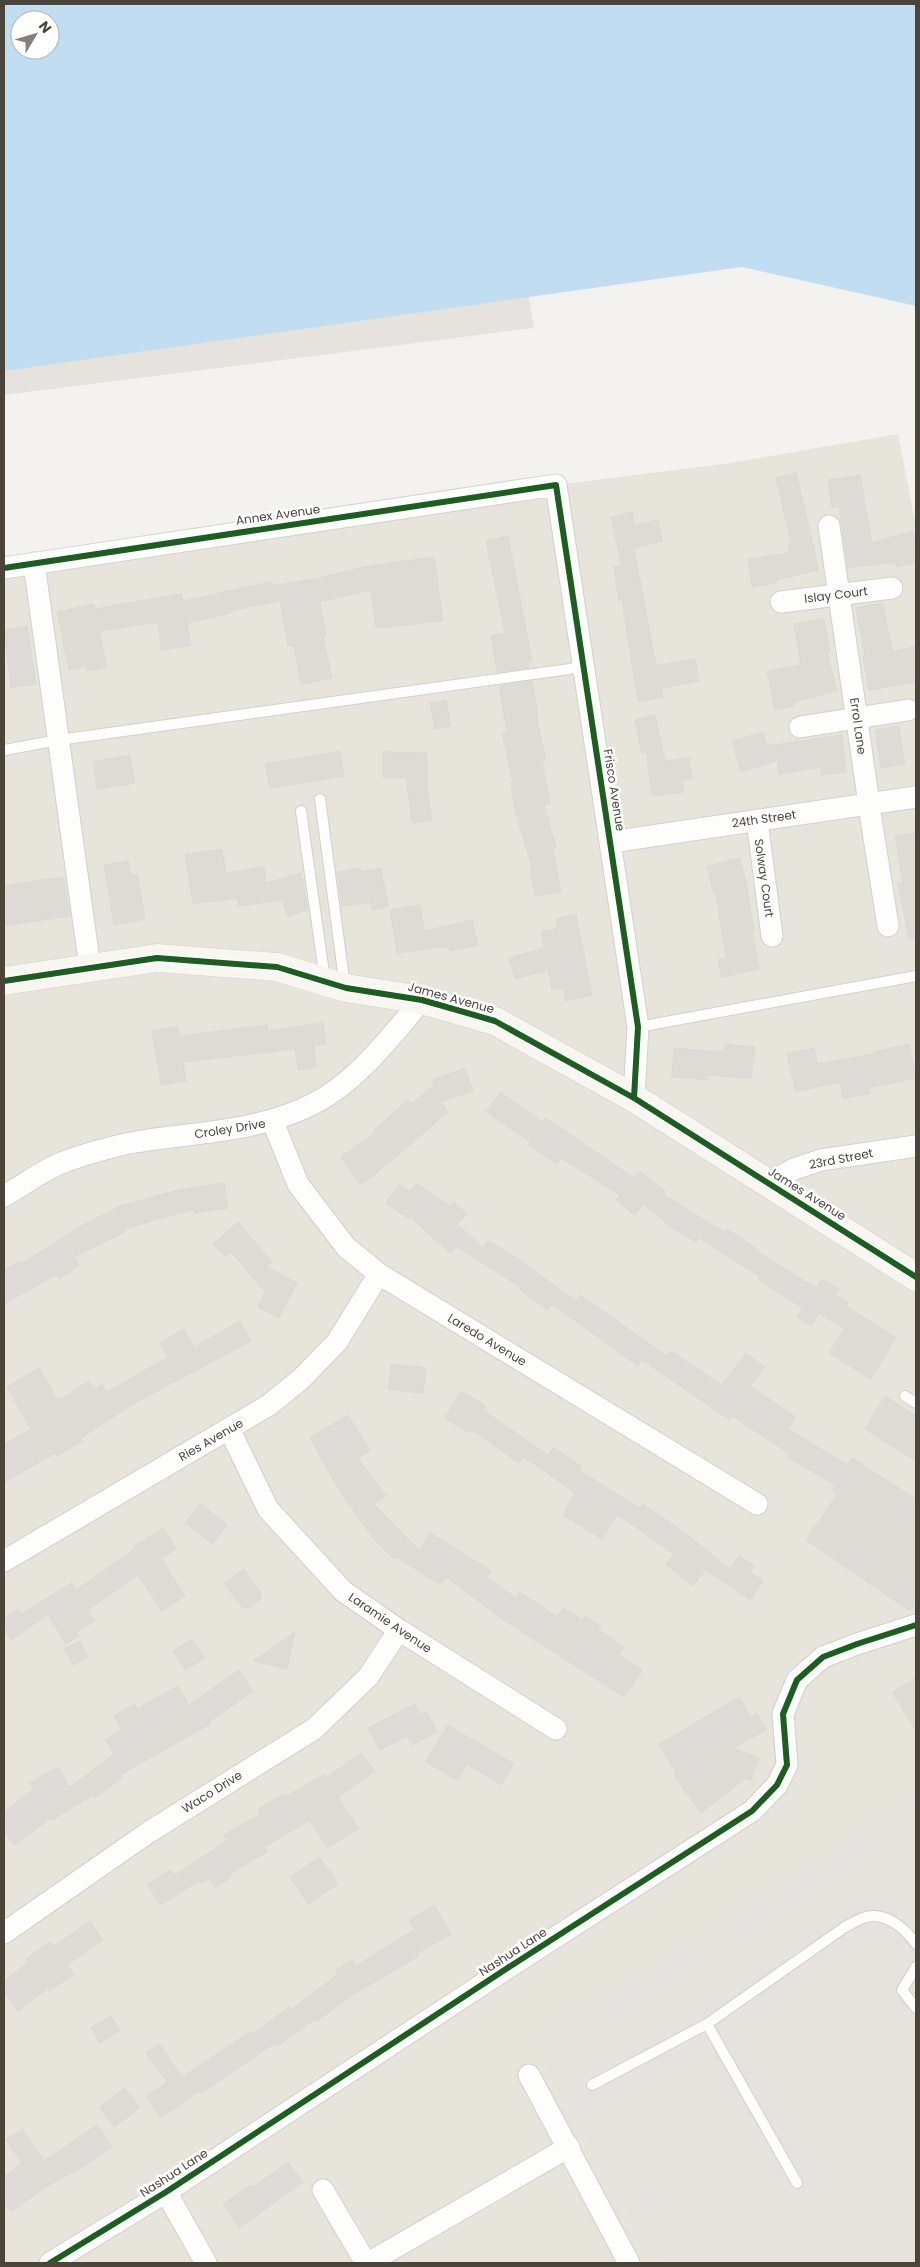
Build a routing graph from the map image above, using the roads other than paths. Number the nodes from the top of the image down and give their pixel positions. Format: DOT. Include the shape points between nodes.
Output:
graph roads {
  1 [pos="556,485"];
  2 [pos="829,526"];
  3 [pos="34,563"];
  4 [pos="4,568"];
  5 [pos="892,588"];
  6 [pos="839,595"];
  7 [pos="781,602"];
  8 [pos="584,667"];
  9 [pos="908,710"];
  10 [pos="857,718"];
  11 [pos="800,727"];
  12 [pos="58,740"];
  13 [pos="4,750"];
  14 [pos="916,797"];
  15 [pos="320,799"];
  16 [pos="869,804"];
  17 [pos="301,811"];
  18 [pos="756,820"];
  19 [pos="611,842"];
  20 [pos="888,926"];
  21 [pos="772,936"];
  22 [pos="90,968"];
  23 [pos="916,976"];
  24 [pos="4,981"];
  25 [pos="335,985"];
  26 [pos="422,1000"];
  27 [pos="638,1027"];
  28 [pos="634,1098"];
  29 [pos="273,1122"];
  30 [pos="916,1146"];
  31 [pos="769,1183"];
  32 [pos="4,1196"];
  33 [pos="380,1274"];
  34 [pos="916,1277"];
  35 [pos="905,1396"];
  36 [pos="916,1403"];
  37 [pos="229,1429"];
  38 [pos="757,1504"];
  39 [pos="4,1560"];
  40 [pos="916,1625"];
  41 [pos="399,1630"];
  42 [pos="556,1729"];
  43 [pos="4,1933"];
  44 [pos="916,1944"];
  45 [pos="916,1967"];
  46 [pos="916,2008"];
  47 [pos="707,2024"];
  48 [pos="529,2074"];
  49 [pos="592,2085"];
  50 [pos="569,2147"];
  51 [pos="797,2182"];
  52 [pos="323,2190"];
  53 [pos="166,2192"];
  54 [pos="50,2263"];
  55 [pos="206,2263"];
  56 [pos="367,2263"];
  57 [pos="629,2263"];
  1 -- 3 [label="street, Annex Avenue"];
  1 -- 8 [label="street, Frisco Avenue"];
  2 -- 6 [label="street, Errol Lane"];
  3 -- 4 [label="street, Annex Avenue"];
  3 -- 12 [label="street"];
  5 -- 6 [label="street, Islay Court"];
  6 -- 7 [label="street, Islay Court"];
  6 -- 10 [label="street, Errol Lane"];
  8 -- 12 [label="lane"];
  8 -- 19 [label="street, Frisco Avenue"];
  9 -- 10 [label="street"];
  10 -- 11 [label="street"];
  10 -- 16 [label="street, Errol Lane"];
  12 -- 13 [label="lane"];
  12 -- 22 [label="street"];
  14 -- 16 [label="street, 24th Street"];
  15 -- 25 [label="lane"];
  16 -- 18 [label="street, 24th Street"];
  16 -- 20 [label="street, Errol Lane"];
  17 -- 25 [label="lane"];
  18 -- 19 [label="street, 24th Street"];
  18 -- 21 [label="street, Solway Court"];
  19 -- 27 [label="street, Frisco Avenue"];
  22 -- 24 [label="street, James Avenue"];
  22 -- 25 [label="street, James Avenue" via="157,958 277,967"];
  23 -- 27 [label="lane"];
  25 -- 26 [label="street, James Avenue"];
  26 -- 28 [label="street, James Avenue" via="495,1021"];
  26 -- 29 [label="street, Croley Drive" via="351,1077 315,1104"];
  27 -- 28 [label="street, Frisco Avenue"];
  28 -- 31 [label="street, James Avenue"];
  29 -- 32 [label="street, Croley Drive" via="134,1142 59,1164"];
  29 -- 33 [label="street, Laredo Avenue" via="298,1184 346,1247"];
  30 -- 31 [label="street, 23rd Street" via="821,1160 794,1169"];
  31 -- 34 [label="street, James Avenue"];
  33 -- 37 [label="street, Ries Avenue" via="337,1342 301,1380 269,1405"];
  33 -- 38 [label="street, Laredo Avenue"];
  35 -- 36 [label="lane"];
  37 -- 39 [label="street, Ries Avenue"];
  37 -- 41 [label="street, Laramie Avenue" via="268,1509 343,1592"];
  40 -- 53 [label="street, Nashua Lane" via="823,1657 797,1680 784,1714 787,1765 777,1785 752,1811"];
  41 -- 42 [label="street, Laramie Avenue"];
  41 -- 43 [label="street, Waco Drive" via="368,1676 314,1729 149,1832"];
  44 -- 47 [label="lane" via="906,1930 886,1918 865,1917 845,1926"];
  45 -- 46 [label="lane" via="902,1990"];
  47 -- 49 [label="lane"];
  47 -- 51 [label="lane"];
  48 -- 50 [label="street"];
  50 -- 56 [label="street"];
  50 -- 57 [label="street"];
  52 -- 56 [label="street"];
  53 -- 54 [label="street, Nashua Lane"];
  53 -- 55 [label="street"];
}
